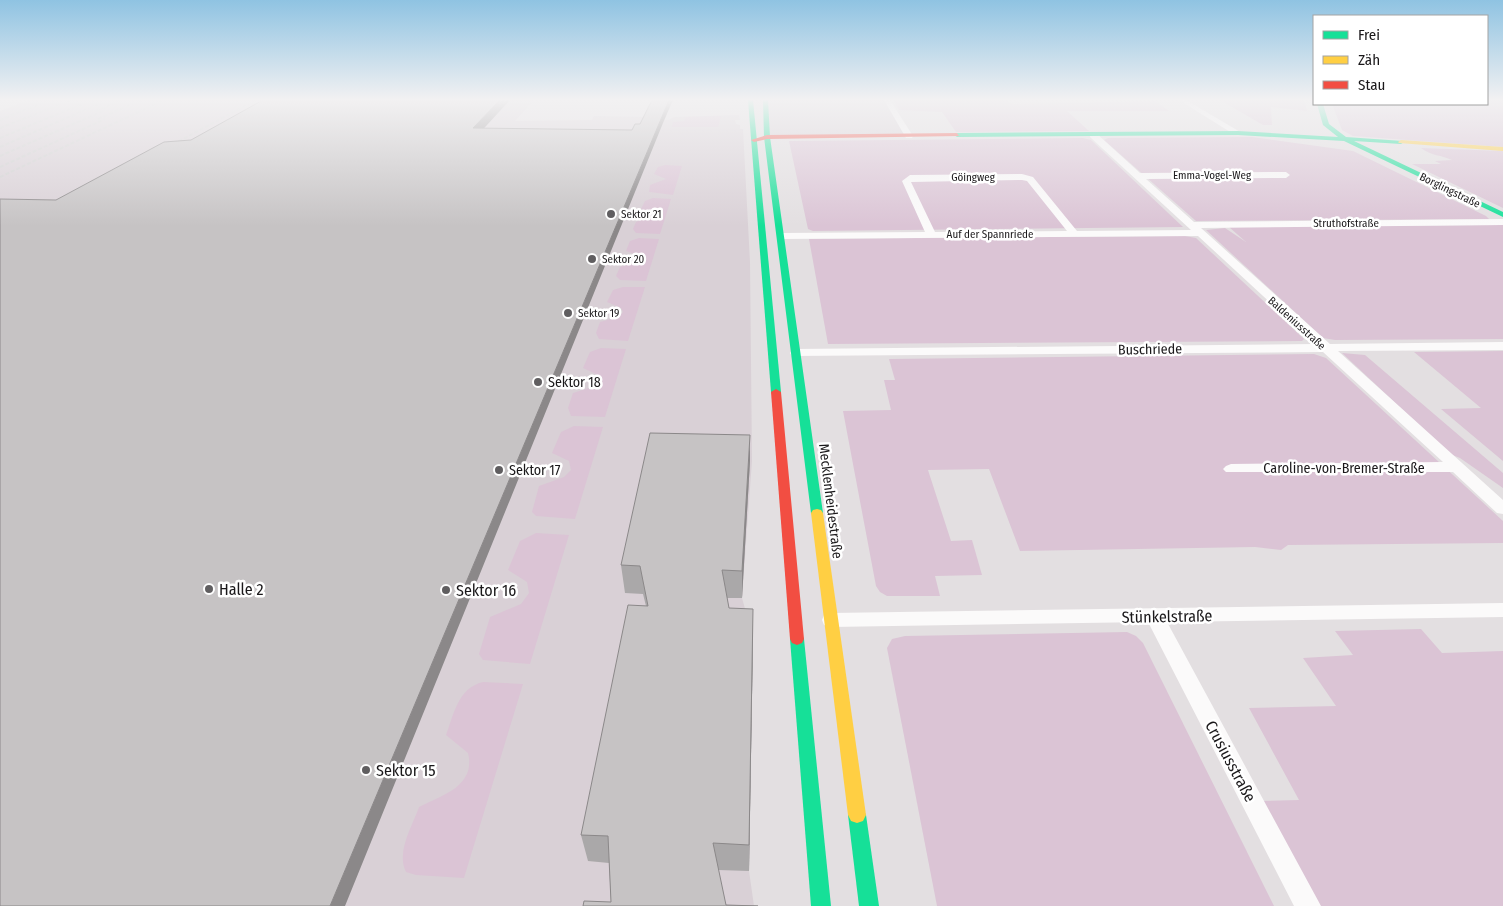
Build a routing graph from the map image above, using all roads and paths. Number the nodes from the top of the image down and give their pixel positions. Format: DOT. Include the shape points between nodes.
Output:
graph roads {
  1 [pos="754,142"];
  2 [pos="769,142"];
  3 [pos="1101,142"];
  4 [pos="1352,142"];
  5 [pos="1405,142"];
  6 [pos="1503,149"];
  7 [pos="1286,175"];
  8 [pos="1137,176"];
  9 [pos="1503,215"];
  10 [pos="1503,222"];
  11 [pos="1189,224"];
  12 [pos="1198,233"];
  13 [pos="931,234"];
  14 [pos="1074,234"];
  15 [pos="782,236"];
  16 [pos="1503,346"];
  17 [pos="1325,348"];
  18 [pos="796,353"];
  19 [pos="1457,467"];
  20 [pos="1231,469"];
  21 [pos="1503,509"];
  22 [pos="1503,610"];
  23 [pos="1155,617"];
  24 [pos="831,620"];
  25 [pos="821,906"];
  26 [pos="869,906"];
  27 [pos="1308,906"];
  1 -- 25 [label="main road"];
  2 -- 15 [label="main road, Mecklenheidestraße"];
  3 -- 8 [label="street, Baldeniusstraße"];
  4 -- 9 [label="main road, Borglingstraße"];
  5 -- 6 [label="main road"];
  7 -- 8 [label="street, Emma-Vogel-Weg"];
  8 -- 11 [label="street, Baldeniusstraße"];
  10 -- 11 [label="street, Struthofstraße"];
  11 -- 12 [label="street, Baldeniusstraße"];
  12 -- 14 [label="street, Auf der Spannriede"];
  12 -- 17 [label="street, Baldeniusstraße"];
  13 -- 14 [label="street, Auf der Spannriede"];
  13 -- 14 [label="street, Göingweg" via="906,181 910,178 1030,179"];
  13 -- 15 [label="street, Auf der Spannriede"];
  15 -- 18 [label="main road, Mecklenheidestraße"];
  16 -- 17 [label="street, Buschriede"];
  17 -- 18 [label="street, Buschriede"];
  17 -- 19 [label="street, Baldeniusstraße"];
  18 -- 24 [label="main road, Mecklenheidestraße"];
  19 -- 20 [label="street, Caroline-von-Bremer-Straße"];
  19 -- 21 [label="street, Baldeniusstraße"];
  22 -- 23 [label="street, Stünkelstraße"];
  23 -- 24 [label="street, Stünkelstraße"];
  23 -- 27 [label="street, Crusiusstraße"];
  24 -- 26 [label="main road, Mecklenheidestraße"];
}
